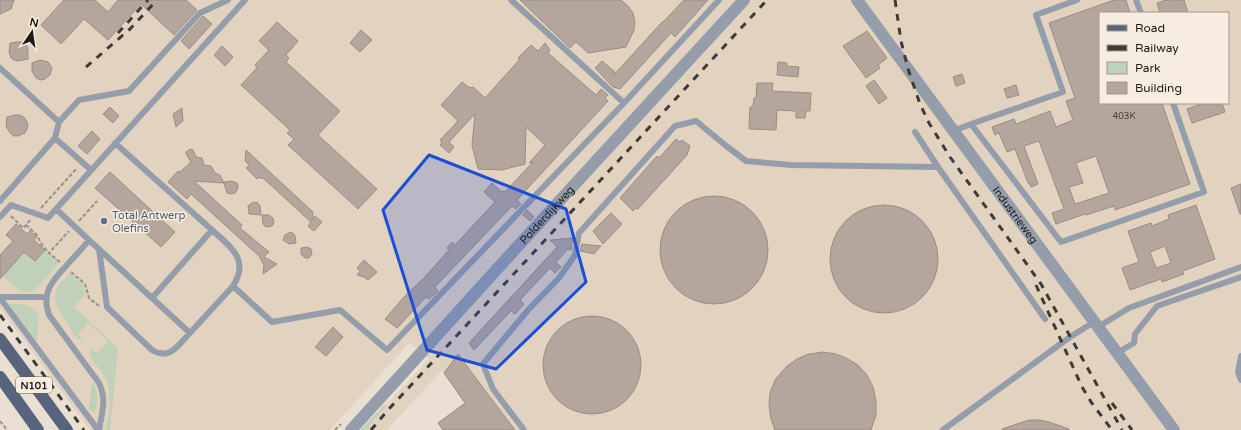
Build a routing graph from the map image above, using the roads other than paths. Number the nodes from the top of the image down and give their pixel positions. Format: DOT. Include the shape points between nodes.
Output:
graph roads {
  1 [pos="228,0"];
  2 [pos="245,0"];
  3 [pos="511,0"];
  4 [pos="719,0"];
  5 [pos="744,0"];
  6 [pos="857,0"];
  7 [pos="1077,0"];
  8 [pos="1136,0"];
  9 [pos="1141,12"];
  10 [pos="0,68"];
  11 [pos="624,103"];
  12 [pos="1172,104"];
  13 [pos="60,122"];
  14 [pos="971,124"];
  15 [pos="953,131"];
  16 [pos="915,132"];
  17 [pos="55,138"];
  18 [pos="115,143"];
  19 [pos="938,167"];
  20 [pos="91,170"];
  21 [pos="0,201"];
  22 [pos="56,209"];
  23 [pos="0,217"];
  24 [pos="212,230"];
  25 [pos="89,240"];
  26 [pos="99,249"];
  27 [pos="1241,267"];
  28 [pos="1241,277"];
  29 [pos="232,286"];
  30 [pos="0,297"];
  31 [pos="46,297"];
  32 [pos="152,298"];
  33 [pos="1045,319"];
  34 [pos="1096,324"];
  35 [pos="190,333"];
  36 [pos="0,339"];
  37 [pos="1117,353"];
  38 [pos="1241,356"];
  39 [pos="0,377"];
  40 [pos="1241,380"];
  41 [pos="38,430"];
  42 [pos="67,430"];
  43 [pos="98,430"];
  44 [pos="351,430"];
  45 [pos="524,430"];
  46 [pos="943,430"];
  47 [pos="1174,430"];
  1 -- 13 [label="lane" via="200,13 129,91 79,100"];
  2 -- 18 [label="lane"];
  3 -- 11 [label="lane"];
  4 -- 11 [label="lane"];
  5 -- 44 [label="street, Polderdijkweg"];
  6 -- 15 [label="street, Industrieweg"];
  7 -- 14 [label="lane" via="1036,15 1063,92"];
  8 -- 9 [label="lane"];
  10 -- 13 [label="lane"];
  11 -- 29 [label="lane" via="387,350 340,310 272,322"];
  12 -- 14 [label="lane" via="1204,192 1061,242"];
  13 -- 17 [label="lane"];
  14 -- 15 [label="lane"];
  15 -- 34 [label="street, Industrieweg"];
  16 -- 19 [label="lane"];
  17 -- 20 [label="lane"];
  17 -- 21 [label="lane"];
  18 -- 20 [label="lane"];
  18 -- 24 [label="lane"];
  19 -- 33 [label="lane"];
  19 -- 45 [label="lane" via="791,165 746,161 696,121 675,126 579,233 575,255 559,278 528,310 483,364 493,389"];
  20 -- 22 [label="lane"];
  22 -- 23 [label="lane" via="48,218 11,205"];
  22 -- 25 [label="lane"];
  24 -- 29 [label="lane" via="229,245 238,258 239,272"];
  24 -- 32 [label="lane"];
  25 -- 26 [label="lane"];
  25 -- 31 [label="lane" via="54,280"];
  26 -- 32 [label="lane"];
  26 -- 35 [label="lane" via="107,307 152,350 159,354 172,352"];
  27 -- 34 [label="lane" via="1129,308"];
  28 -- 37 [label="lane" via="1157,306 1135,334 1134,343"];
  29 -- 35 [label="lane"];
  30 -- 31 [label="lane"];
  30 -- 43 [label="lane"];
  31 -- 43 [label="lane" via="49,315 103,391"];
  32 -- 35 [label="lane"];
  34 -- 37 [label="street, Industrieweg"];
  34 -- 46 [label="lane" via="1070,337"];
  36 -- 42 [label="main road, N101"];
  37 -- 47 [label="street, Industrieweg"];
  38 -- 40 [label="lane" via="1238,372"];
  39 -- 41 [label="main road, N101"];
}
